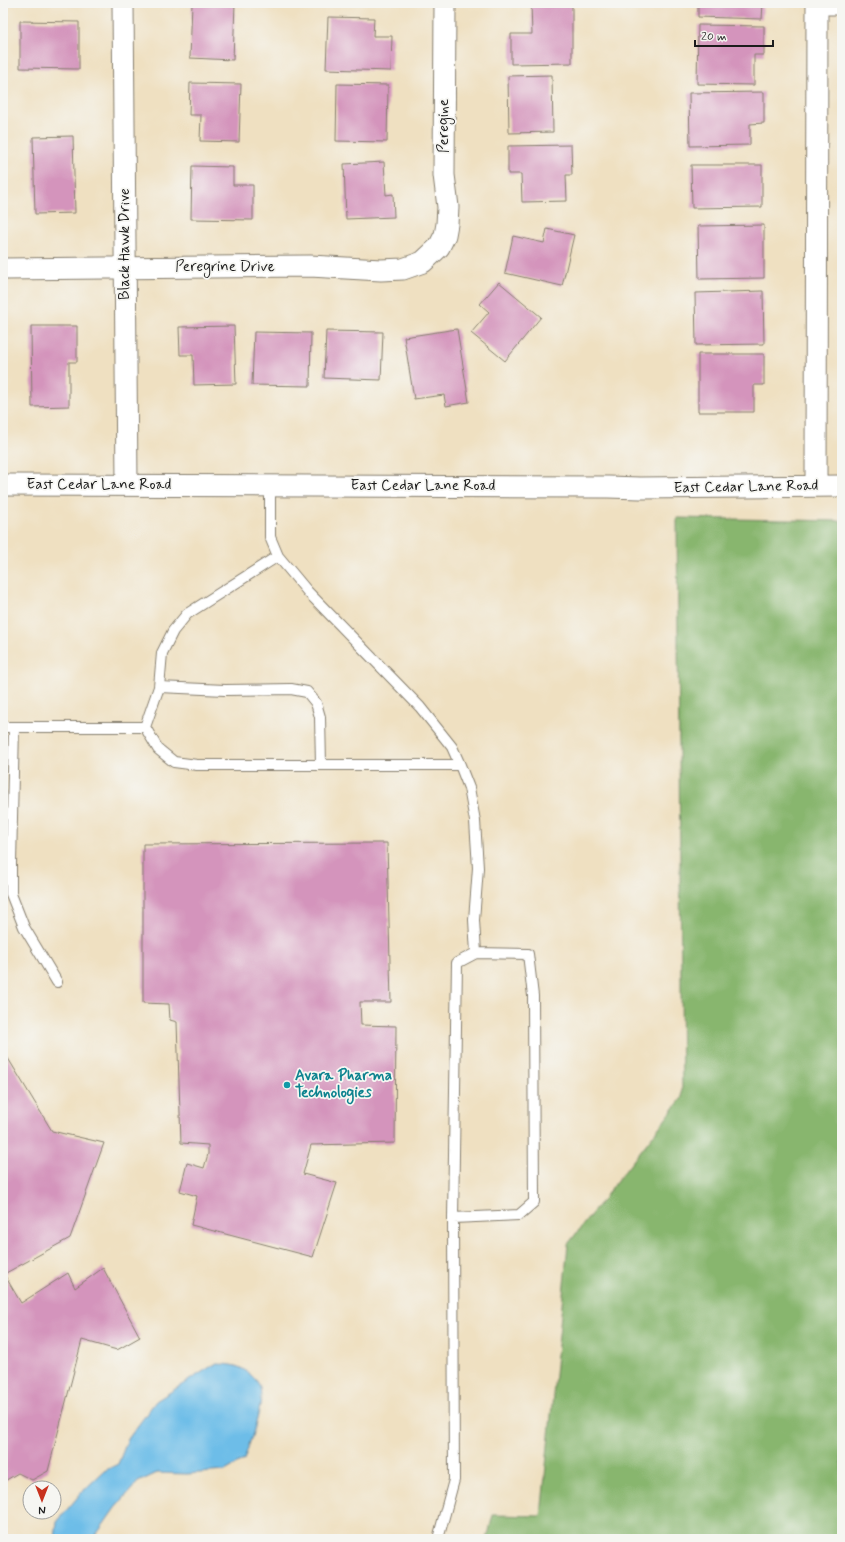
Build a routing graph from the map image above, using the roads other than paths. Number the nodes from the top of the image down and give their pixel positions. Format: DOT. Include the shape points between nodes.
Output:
graph roads {
  1 [pos="123,3"];
  2 [pos="445,3"];
  3 [pos="817,4"];
  4 [pos="842,4"];
  5 [pos="439,246"];
  6 [pos="125,267"];
  7 [pos="3,269"];
  8 [pos="3,484"];
  9 [pos="127,484"];
  10 [pos="270,485"];
  11 [pos="816,486"];
  12 [pos="842,486"];
  13 [pos="278,556"];
  14 [pos="159,687"];
  15 [pos="3,727"];
  16 [pos="14,727"];
  17 [pos="145,727"];
  18 [pos="321,765"];
  19 [pos="460,765"];
  20 [pos="476,952"];
  21 [pos="57,982"];
  22 [pos="453,1218"];
  23 [pos="438,1539"];
  1 -- 6 [label="street, Black Hawk Drive"];
  2 -- 5 [label="street, Peregine" via="444,175 448,208 445,235"];
  3 -- 4 [label="street"];
  3 -- 11 [label="street"];
  5 -- 6 [label="street, Peregrine Drive" via="423,262 403,269 310,266"];
  6 -- 7 [label="street, Peregrine Drive"];
  6 -- 9 [label="street, Black Hawk Drive"];
  8 -- 9 [label="street, East Cedar Lane Road"];
  9 -- 10 [label="street, East Cedar Lane Road"];
  10 -- 11 [label="street, East Cedar Lane Road" via="640,488"];
  10 -- 13 [label="lane" via="270,537"];
  11 -- 12 [label="street, East Cedar Lane Road"];
  13 -- 14 [label="lane" via="187,614 173,631 162,653"];
  13 -- 19 [label="lane" via="308,592 420,707 452,747"];
  14 -- 17 [label="lane"];
  14 -- 18 [label="lane" via="225,690 292,689 308,692 316,703 320,717"];
  15 -- 16 [label="lane"];
  16 -- 17 [label="lane"];
  16 -- 21 [label="lane" via="11,894 24,927"];
  17 -- 18 [label="lane" via="158,749 174,762 197,765"];
  18 -- 19 [label="lane"];
  19 -- 20 [label="lane" via="475,821 478,868 474,920"];
  20 -- 22 [label="lane" via="457,963"];
  20 -- 22 [label="lane" via="528,954 533,996 534,1202 520,1215"];
  22 -- 23 [label="lane" via="454,1480"];
}
